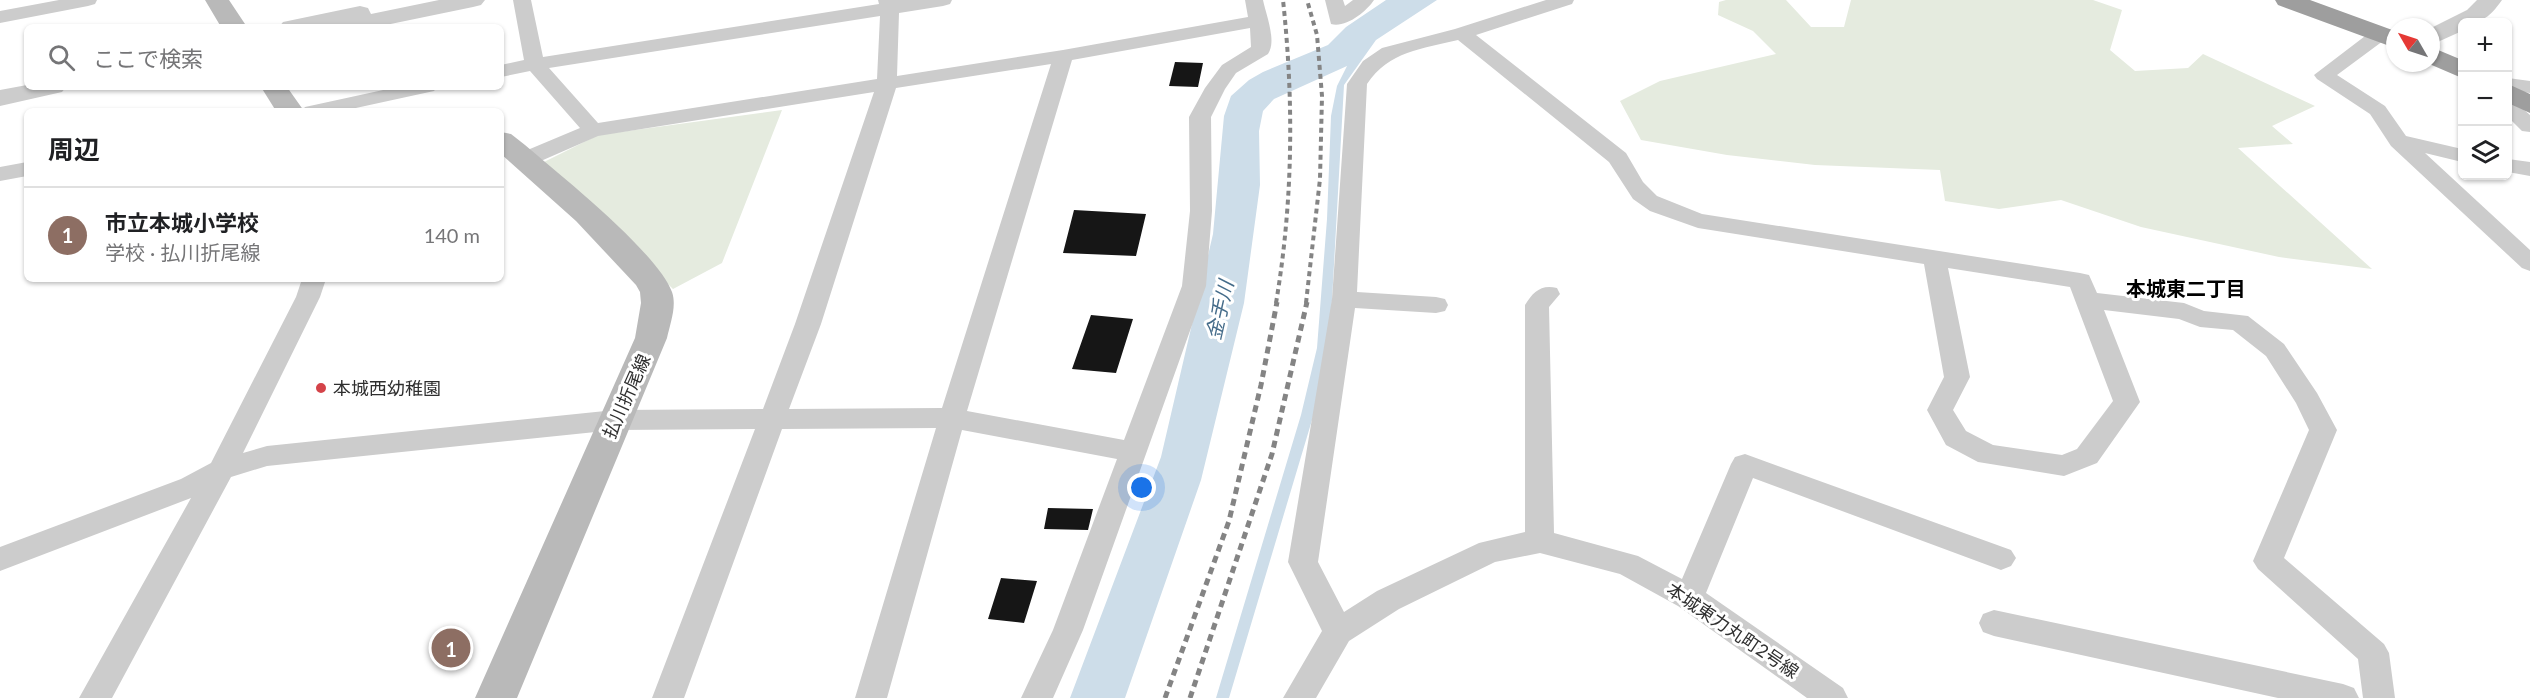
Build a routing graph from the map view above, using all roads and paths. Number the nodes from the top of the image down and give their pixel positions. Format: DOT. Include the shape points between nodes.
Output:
graph roads {
  1 [pos="88,0"];
  2 [pos="217,0"];
  3 [pos="423,0"];
  4 [pos="473,0"];
  5 [pos="522,0"];
  6 [pos="943,0"];
  7 [pos="1254,0"];
  8 [pos="1334,0"];
  9 [pos="1365,0"];
  10 [pos="1565,0"];
  11 [pos="2288,0"];
  12 [pos="2486,1"];
  13 [pos="889,4"];
  14 [pos="0,17"];
  15 [pos="1257,21"];
  16 [pos="232,24"];
  17 [pos="306,24"];
  18 [pos="355,24"];
  19 [pos="1462,33"];
  20 [pos="2440,33"];
  21 [pos="2386,36"];
  22 [pos="2386,38"];
  23 [pos="1064,56"];
  24 [pos="2440,60"];
  25 [pos="535,64"];
  26 [pos="2458,68"];
  27 [pos="504,70"];
  28 [pos="24,79"];
  29 [pos="0,83"];
  30 [pos="887,84"];
  31 [pos="2512,85"];
  32 [pos="2530,87"];
  33 [pos="39,90"];
  34 [pos="276,90"];
  35 [pos="413,90"];
  36 [pos="2512,94"];
  37 [pos="0,98"];
  38 [pos="2530,105"];
  39 [pos="288,108"];
  40 [pos="326,108"];
  41 [pos="2512,110"];
  42 [pos="2530,126"];
  43 [pos="593,130"];
  44 [pos="2399,141"];
  45 [pos="514,150"];
  46 [pos="2458,154"];
  47 [pos="2512,167"];
  48 [pos="2530,169"];
  49 [pos="24,170"];
  50 [pos="0,174"];
  51 [pos="1935,260"];
  52 [pos="2530,263"];
  53 [pos="313,282"];
  54 [pos="1548,294"];
  55 [pos="1344,299"];
  56 [pos="2088,300"];
  57 [pos="1436,305"];
  58 [pos="952,418"];
  59 [pos="615,420"];
  60 [pos="772,421"];
  61 [pos="1133,452"];
  62 [pos="221,470"];
  63 [pos="1540,542"];
  64 [pos="2001,559"];
  65 [pos="0,560"];
  66 [pos="1689,597"];
  67 [pos="1994,623"];
  68 [pos="1338,632"];
  69 [pos="95,698"];
  70 [pos="496,698"];
  71 [pos="668,698"];
  72 [pos="871,698"];
  73 [pos="1037,698"];
  74 [pos="1299,698"];
  75 [pos="1832,698"];
  76 [pos="2343,698"];
  77 [pos="2379,698"];
  1 -- 14 [label="street"];
  2 -- 16 [label="main road"];
  3 -- 17 [label="street"];
  4 -- 18 [label="street"];
  5 -- 25 [label="street"];
  6 -- 13 [label="street"];
  7 -- 15 [label="street"];
  8 -- 9 [label="street" via="1338,20"];
  10 -- 19 [label="street"];
  11 -- 21 [label="highway"];
  12 -- 20 [label="street" via="2475,15"];
  13 -- 25 [label="street"];
  13 -- 30 [label="street"];
  15 -- 23 [label="street"];
  15 -- 61 [label="street" via="1261,50 1229,69 1200,117 1201,211 1194,286"];
  19 -- 51 [label="street" via="1618,158 1631,184 1649,204 1698,221"];
  19 -- 55 [label="street" via="1389,52 1370,65 1357,84"];
  22 -- 44 [label="street" via="2324,75 2378,110"];
  23 -- 30 [label="street"];
  23 -- 58 [label="street"];
  24 -- 26 [label="highway"];
  25 -- 27 [label="street"];
  25 -- 43 [label="street"];
  28 -- 29 [label="street"];
  30 -- 43 [label="street"];
  30 -- 60 [label="street"];
  31 -- 32 [label="street"];
  33 -- 37 [label="street"];
  34 -- 39 [label="main road"];
  35 -- 40 [label="street"];
  36 -- 38 [label="highway"];
  41 -- 42 [label="street"];
  43 -- 45 [label="street"];
  44 -- 46 [label="street"];
  44 -- 52 [label="street"];
  45 -- 59 [label="main road, 払川折尾線" via="630,258 656,290 651,338"];
  47 -- 48 [label="street"];
  49 -- 50 [label="street"];
  51 -- 56 [label="street" via="2080,281"];
  51 -- 56 [label="street" via="1957,377 1940,410 1956,438 1988,456 2064,466 2087,456 2127,402"];
  53 -- 62 [label="street"];
  54 -- 63 [label="street" via="1537,305"];
  55 -- 57 [label="street"];
  55 -- 68 [label="street" via="1303,562"];
  56 -- 77 [label="street" via="2239,322 2276,350 2323,430 2268,561 2373,653"];
  58 -- 60 [label="street"];
  58 -- 61 [label="street"];
  58 -- 72 [label="street"];
  59 -- 60 [label="street"];
  59 -- 62 [label="street" via="267,456"];
  59 -- 70 [label="main road, 払川折尾線"];
  60 -- 71 [label="street"];
  61 -- 73 [label="street" via="1068,630"];
  62 -- 65 [label="street" via="191,487"];
  62 -- 69 [label="street"];
  63 -- 66 [label="street, 本城東力丸町2号線" via="1628,564"];
  63 -- 68 [label="street, 本城東力丸町2号線" via="1490,551 1388,600"];
  64 -- 66 [label="street" via="1745,464"];
  66 -- 75 [label="street, 本城東力丸町2号線"];
  67 -- 76 [label="street"];
  68 -- 74 [label="street, 本城東力丸町2号線"];
}
